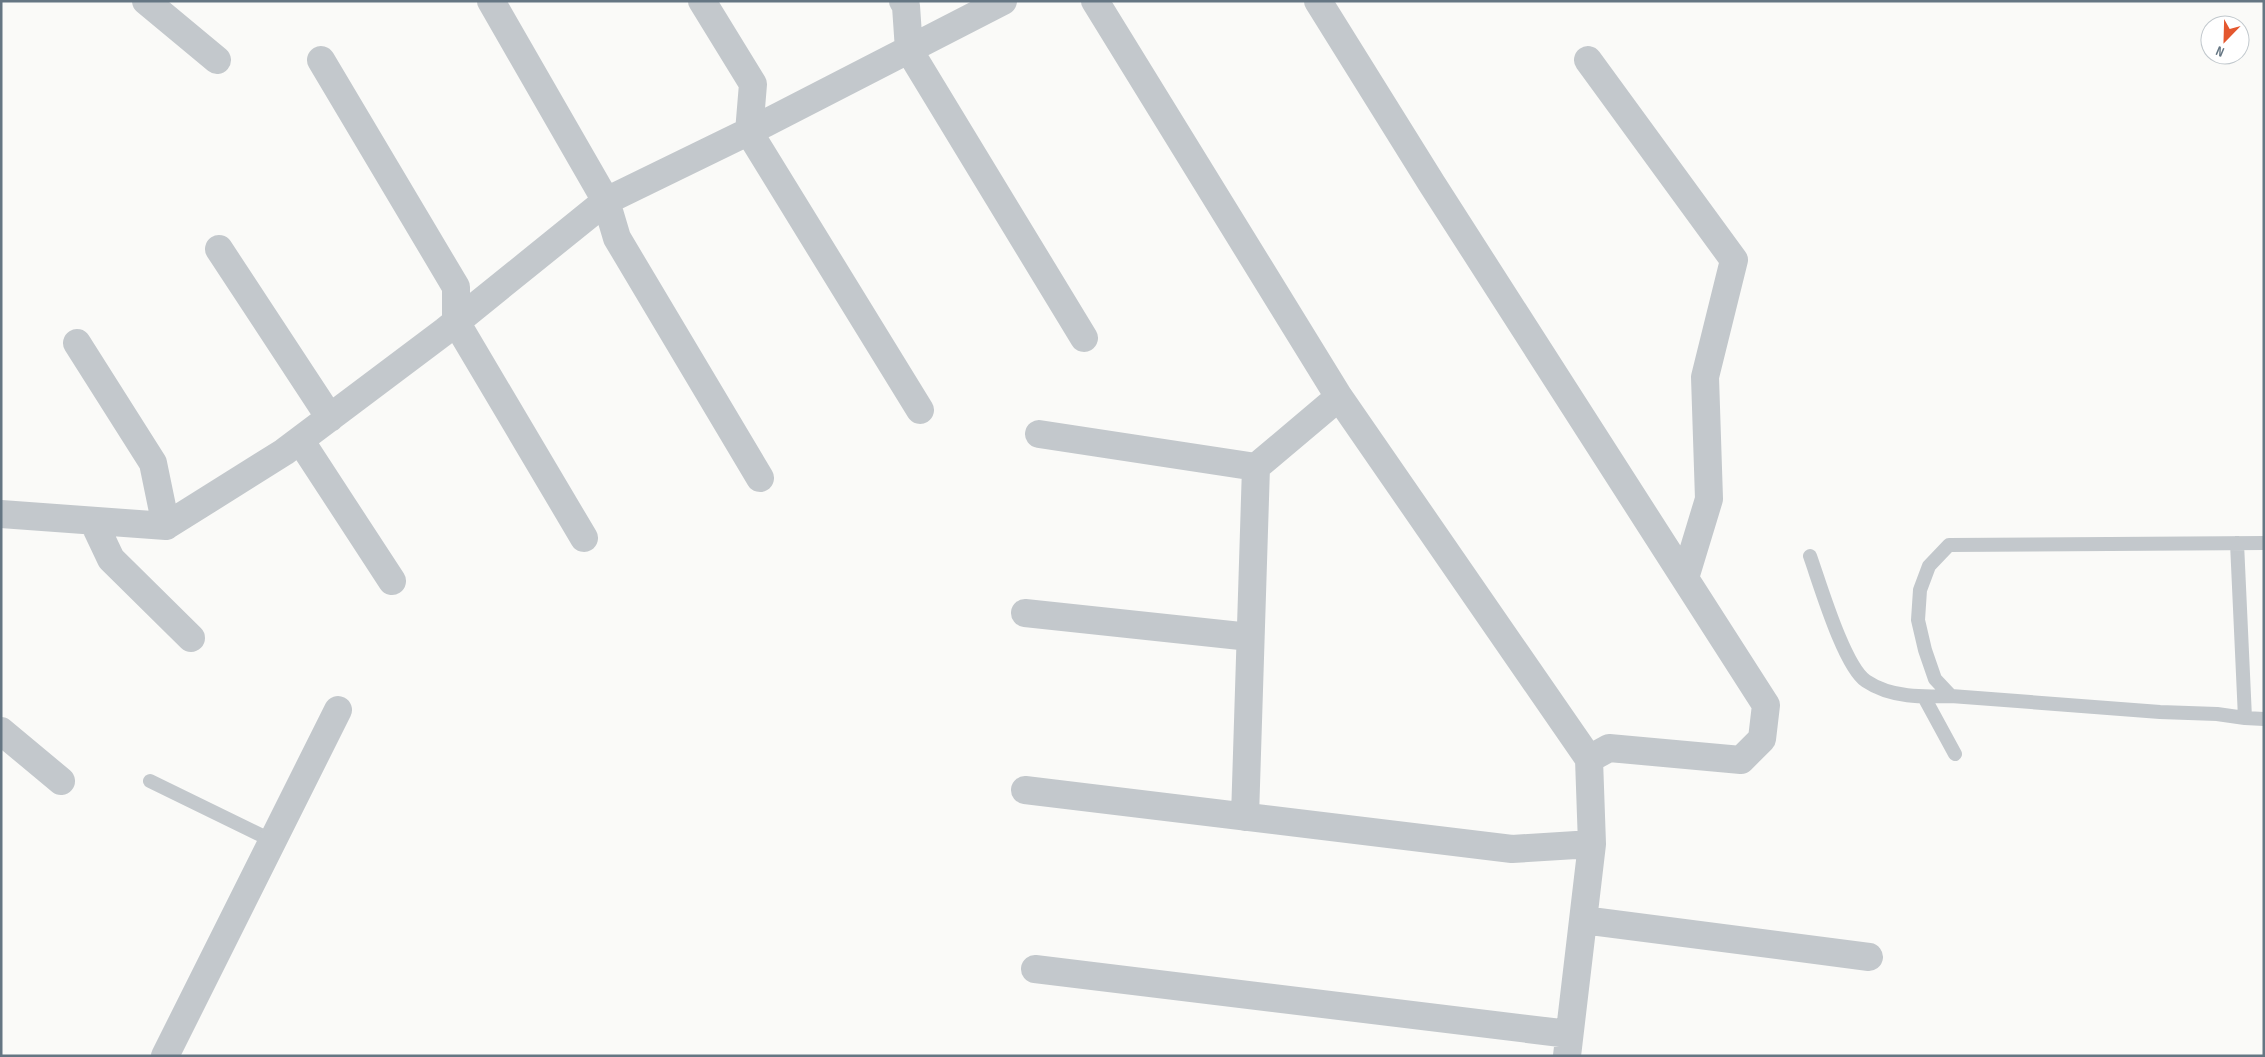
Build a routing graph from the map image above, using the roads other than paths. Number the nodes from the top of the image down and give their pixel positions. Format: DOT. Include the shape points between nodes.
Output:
graph roads {
  1 [pos="146,1"];
  2 [pos="491,1"];
  3 [pos="702,1"];
  4 [pos="903,1"];
  5 [pos="1003,1"];
  6 [pos="1095,1"];
  7 [pos="1318,1"];
  8 [pos="909,50"];
  9 [pos="217,60"];
  10 [pos="321,60"];
  11 [pos="1588,60"];
  12 [pos="749,132"];
  13 [pos="606,201"];
  14 [pos="219,249"];
  15 [pos="456,322"];
  16 [pos="1084,338"];
  17 [pos="77,343"];
  18 [pos="1339,397"];
  19 [pos="920,410"];
  20 [pos="330,418"];
  21 [pos="1039,434"];
  22 [pos="300,440"];
  23 [pos="1256,467"];
  24 [pos="760,478"];
  25 [pos="1,514"];
  26 [pos="93,521"];
  27 [pos="166,526"];
  28 [pos="584,538"];
  29 [pos="2237,543"];
  30 [pos="2264,543"];
  31 [pos="1810,556"];
  32 [pos="1685,578"];
  33 [pos="392,581"];
  34 [pos="1025,613"];
  35 [pos="1250,637"];
  36 [pos="191,638"];
  37 [pos="1951,696"];
  38 [pos="1924,697"];
  39 [pos="338,710"];
  40 [pos="2245,718"];
  41 [pos="2264,719"];
  42 [pos="1,731"];
  43 [pos="1955,754"];
  44 [pos="1589,759"];
  45 [pos="60,781"];
  46 [pos="150,781"];
  47 [pos="1025,790"];
  48 [pos="1244,817"];
  49 [pos="273,841"];
  50 [pos="1592,844"];
  51 [pos="1583,920"];
  52 [pos="1869,957"];
  53 [pos="1035,969"];
  54 [pos="1568,1045"];
  55 [pos="165,1056"];
  1 -- 9 [label="street"];
  2 -- 13 [label="street"];
  3 -- 12 [label="street" via="753,84"];
  4 -- 8 [label="street"];
  5 -- 8 [label="street"];
  6 -- 18 [label="street"];
  7 -- 32 [label="street"];
  8 -- 12 [label="street"];
  8 -- 16 [label="street"];
  10 -- 15 [label="street" via="456,287"];
  11 -- 32 [label="street" via="1734,260 1705,376 1708,499"];
  12 -- 13 [label="street"];
  12 -- 19 [label="street"];
  13 -- 15 [label="street"];
  13 -- 24 [label="street" via="617,238"];
  14 -- 20 [label="street"];
  15 -- 20 [label="street"];
  15 -- 28 [label="street"];
  17 -- 27 [label="street" via="153,463"];
  18 -- 23 [label="street"];
  18 -- 44 [label="street"];
  20 -- 22 [label="street"];
  21 -- 23 [label="street"];
  22 -- 27 [label="street"];
  22 -- 33 [label="street"];
  23 -- 35 [label="street"];
  25 -- 26 [label="street"];
  26 -- 27 [label="street"];
  26 -- 36 [label="street" via="111,559"];
  29 -- 30 [label="lane"];
  29 -- 37 [label="lane" via="1949,545 1929,566 1920,590 1918,620 1935,679"];
  29 -- 40 [label="lane"];
  31 -- 38 [label="lane" via="1848,658 1864,680 1877,688"];
  32 -- 44 [label="street" via="1766,705 1762,739 1742,760 1609,748"];
  34 -- 35 [label="street"];
  35 -- 48 [label="street"];
  37 -- 38 [label="lane"];
  37 -- 40 [label="lane"];
  38 -- 43 [label="lane"];
  39 -- 49 [label="street"];
  40 -- 41 [label="lane"];
  42 -- 45 [label="street"];
  44 -- 50 [label="street"];
  46 -- 49 [label="lane"];
  47 -- 48 [label="street"];
  48 -- 50 [label="street" via="1512,849"];
  49 -- 55 [label="street"];
  50 -- 51 [label="street"];
  51 -- 52 [label="street"];
  51 -- 54 [label="street"];
  53 -- 54 [label="street"];
}
